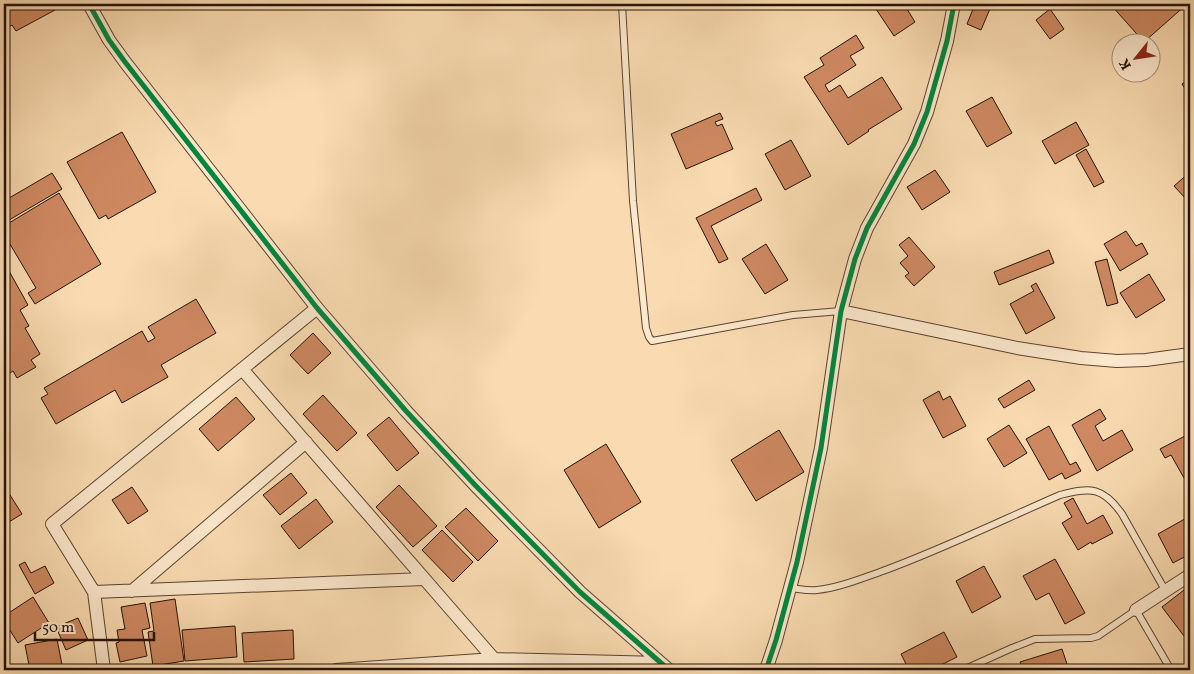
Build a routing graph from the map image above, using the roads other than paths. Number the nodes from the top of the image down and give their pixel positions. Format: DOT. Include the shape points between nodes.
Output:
graph roads {
  1 [pos="89,4"];
  2 [pos="622,4"];
  3 [pos="954,4"];
  4 [pos="317,308"];
  5 [pos="841,311"];
  6 [pos="1190,354"];
  7 [pos="242,369"];
  8 [pos="306,442"];
  9 [pos="1190,575"];
  10 [pos="424,579"];
  11 [pos="791,588"];
  12 [pos="1165,590"];
  13 [pos="132,591"];
  14 [pos="94,592"];
  15 [pos="1136,610"];
  16 [pos="494,658"];
  17 [pos="665,666"];
  18 [pos="397,668"];
  19 [pos="104,670"];
  20 [pos="336,670"];
  21 [pos="766,670"];
  22 [pos="963,670"];
  23 [pos="1171,670"];
  1 -- 4 [label="street" via="125,62"];
  2 -- 5 [label="lane" via="633,201 649,337 652,341 793,316"];
  3 -- 5 [label="street" via="928,112 914,144 867,228"];
  4 -- 7 [label="street"];
  4 -- 17 [label="street" via="475,485 580,592"];
  5 -- 6 [label="street" via="1081,358 1146,360"];
  5 -- 11 [label="street" via="821,448"];
  7 -- 8 [label="street"];
  7 -- 14 [label="street" via="52,524"];
  8 -- 10 [label="street"];
  8 -- 13 [label="street"];
  9 -- 12 [label="street"];
  10 -- 13 [label="street"];
  10 -- 16 [label="street"];
  11 -- 12 [label="lane" via="819,590 864,578 1060,495 1092,490 1114,502"];
  11 -- 21 [label="street"];
  12 -- 15 [label="street"];
  13 -- 14 [label="street"];
  14 -- 19 [label="street"];
  15 -- 22 [label="lane" via="1098,636 1035,639"];
  15 -- 23 [label="lane"];
  16 -- 17 [label="street"];
  16 -- 18 [label="street"];
  18 -- 20 [label="street"];
}
